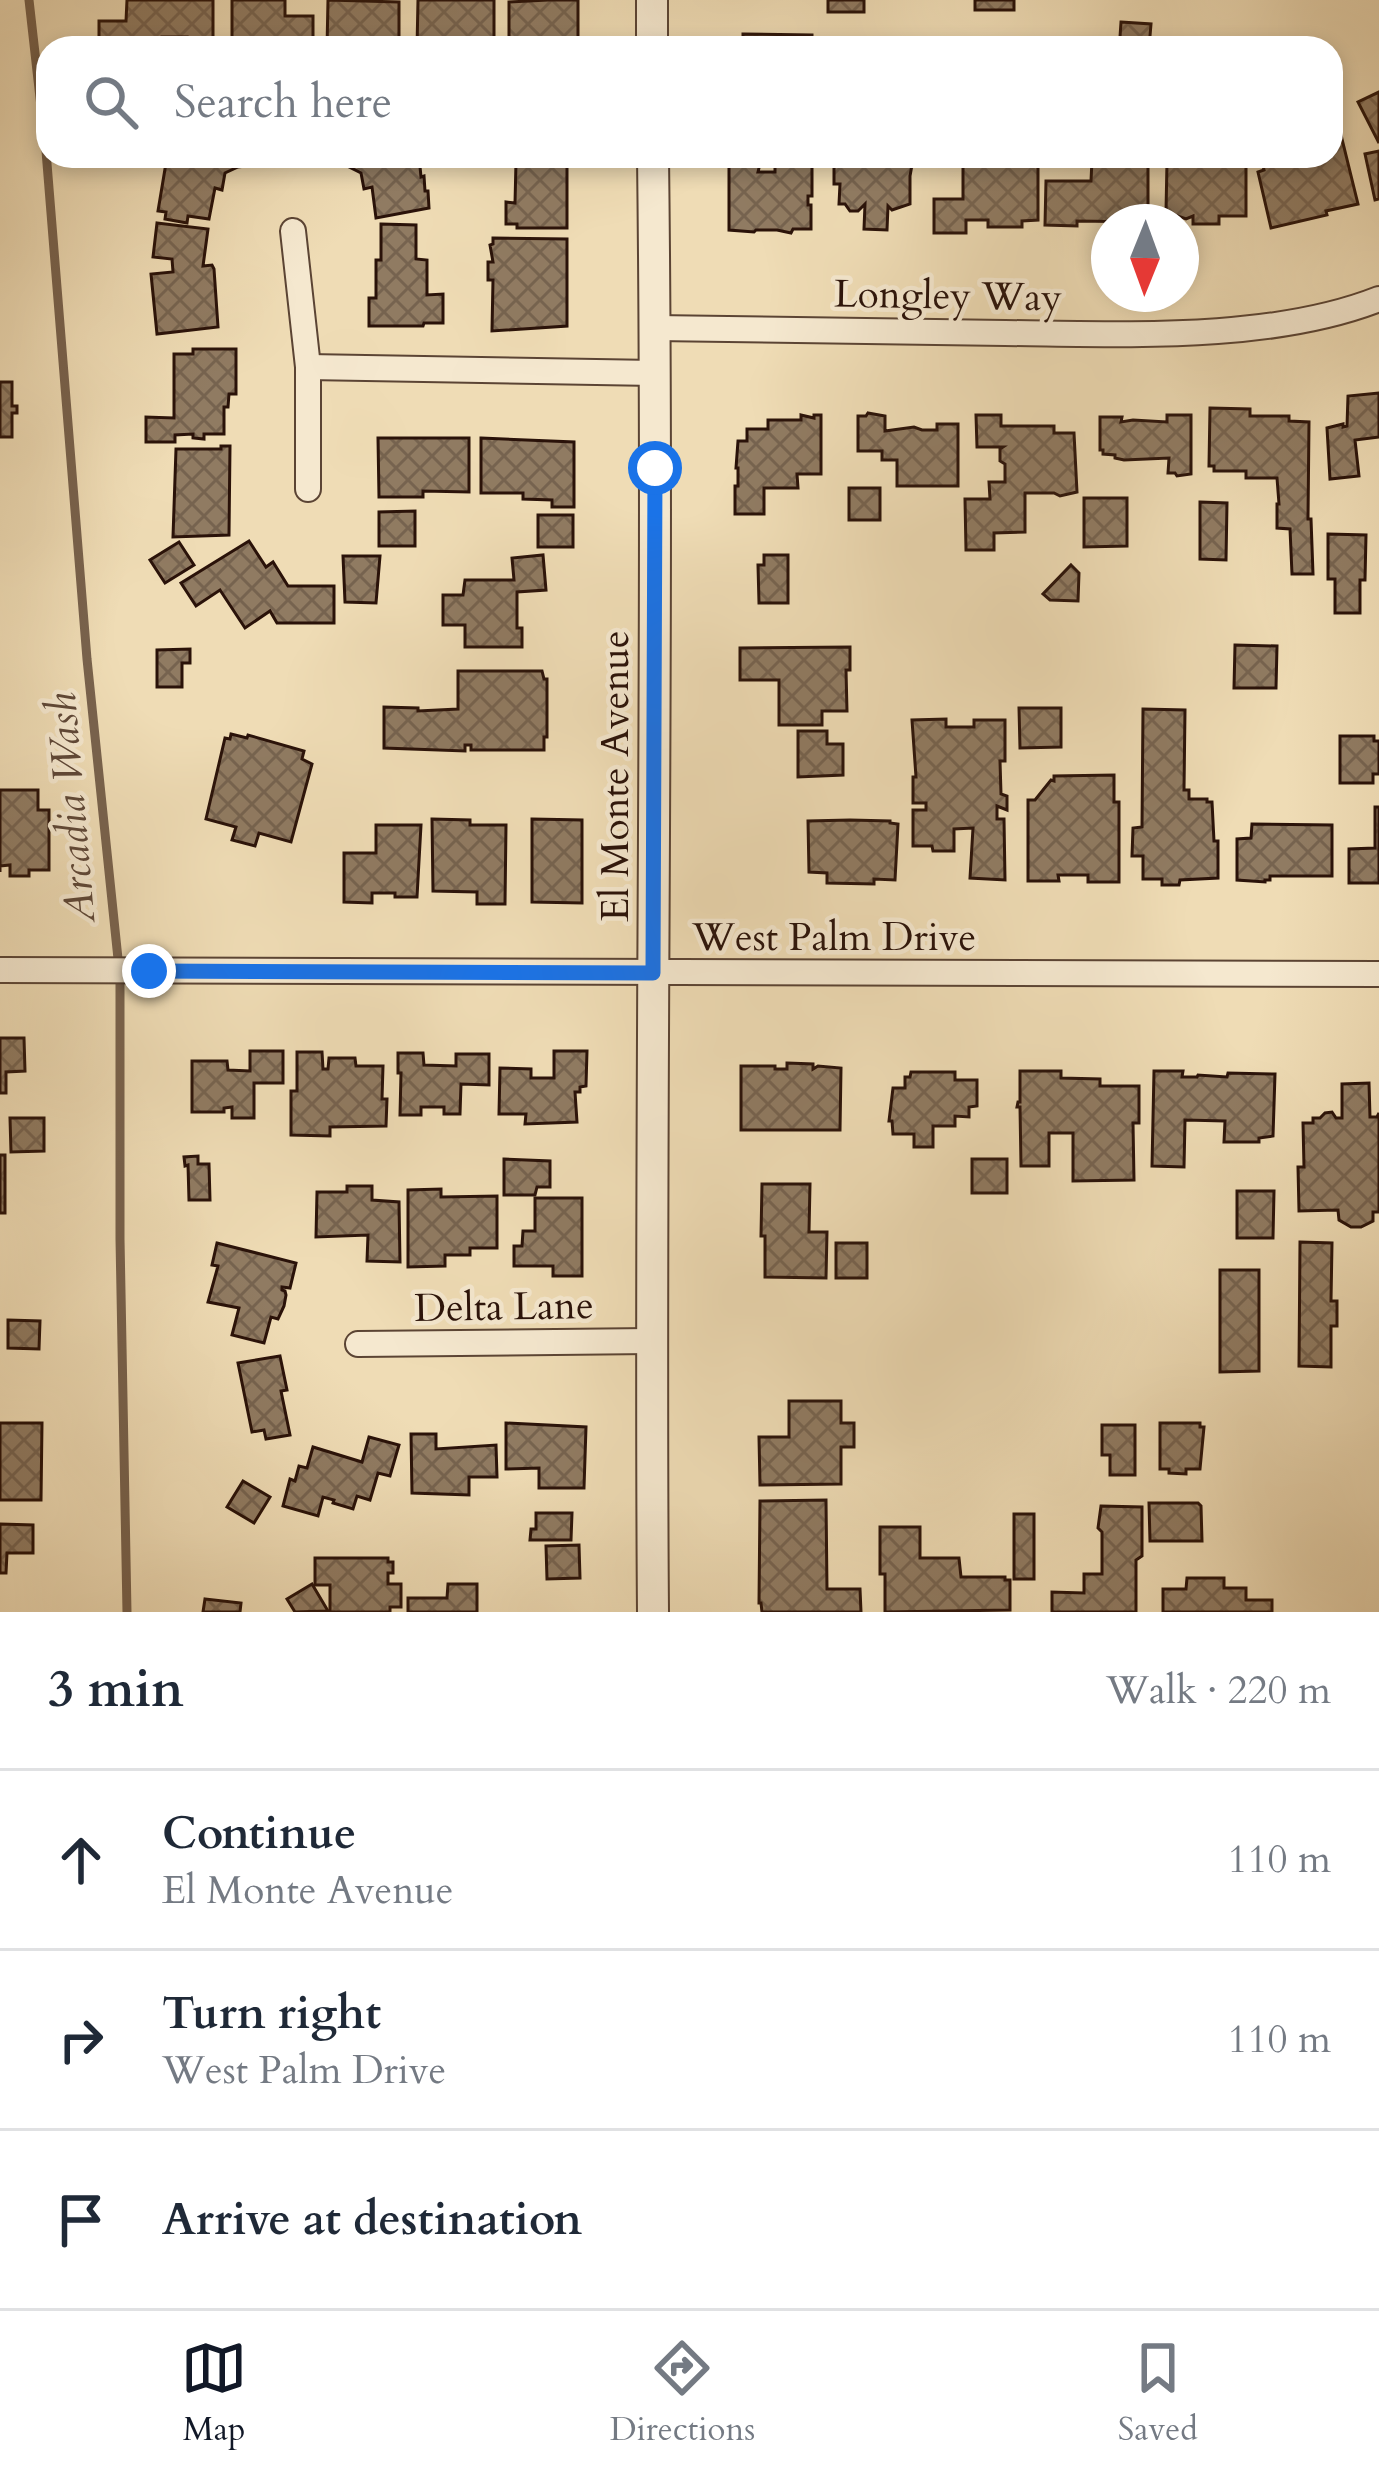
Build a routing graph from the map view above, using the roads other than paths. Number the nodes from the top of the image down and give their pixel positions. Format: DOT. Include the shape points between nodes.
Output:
graph roads {
  1 [pos="652,0"];
  2 [pos="652,36"];
  3 [pos="653,168"];
  4 [pos="293,231"];
  5 [pos="1379,299"];
  6 [pos="655,328"];
  7 [pos="308,367"];
  8 [pos="655,373"];
  9 [pos="308,489"];
  10 [pos="0,970"];
  11 [pos="653,973"];
  12 [pos="1379,974"];
  13 [pos="651,1341"];
  14 [pos="358,1344"];
  15 [pos="653,1612"];
  1 -- 2 [label="street"];
  3 -- 6 [label="street, El Monte Avenue"];
  4 -- 7 [label="street"];
  5 -- 6 [label="street, Longley Way" via="1268,326 1131,334"];
  6 -- 8 [label="street, El Monte Avenue"];
  7 -- 8 [label="street"];
  7 -- 9 [label="street"];
  8 -- 11 [label="street, El Monte Avenue"];
  10 -- 11 [label="street, West Palm Drive"];
  11 -- 12 [label="street, West Palm Drive"];
  11 -- 13 [label="street, El Monte Avenue"];
  13 -- 14 [label="street, Delta Lane"];
  13 -- 15 [label="street, El Monte Avenue"];
}
